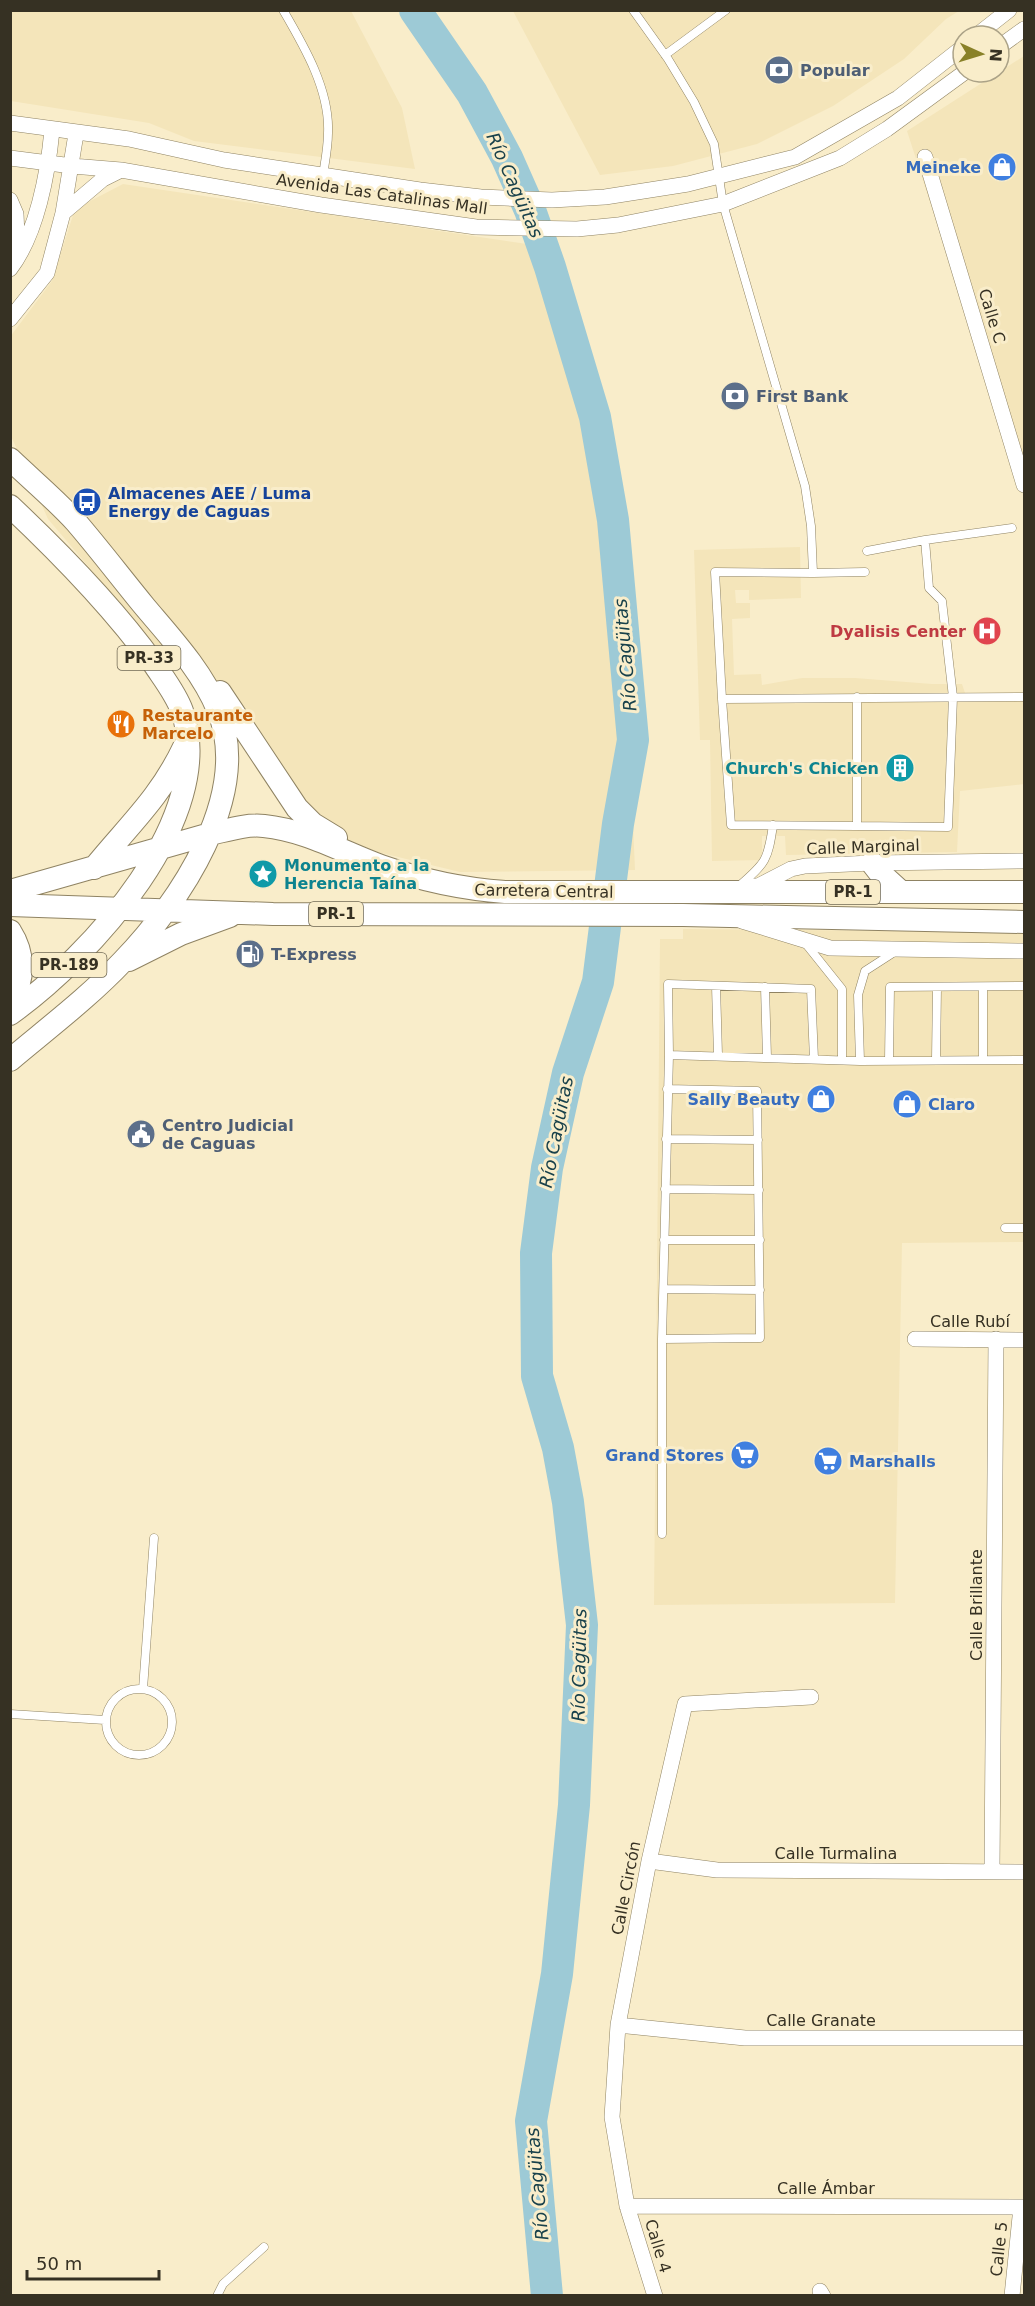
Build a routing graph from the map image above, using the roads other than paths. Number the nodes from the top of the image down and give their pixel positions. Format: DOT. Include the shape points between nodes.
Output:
graph roads {
  1 [pos="282,10"];
  2 [pos="633,10"];
  3 [pos="726,10"];
  4 [pos="1009,10"];
  5 [pos="991,24"];
  6 [pos="1024,29"];
  7 [pos="1011,38"];
  8 [pos="665,55"];
  9 [pos="951,56"];
  10 [pos="951,82"];
  11 [pos="10,123"];
  12 [pos="52,130"];
  13 [pos="76,134"];
  14 [pos="925,157"];
  15 [pos="10,158"];
  16 [pos="49,164"];
  17 [pos="72,166"];
  18 [pos="121,170"];
  19 [pos="324,176"];
  20 [pos="720,176"];
  21 [pos="10,200"];
  22 [pos="723,204"];
  23 [pos="63,213"];
  24 [pos="14,264"];
  25 [pos="10,320"];
  26 [pos="10,459"];
  27 [pos="1024,485"];
  28 [pos="10,506"];
  29 [pos="1012,528"];
  30 [pos="925,540"];
  31 [pos="867,551"];
  32 [pos="865,572"];
  33 [pos="813,573"];
  34 [pos="196,669"];
  35 [pos="857,697"];
  36 [pos="953,697"];
  37 [pos="1024,697"];
  38 [pos="722,699"];
  39 [pos="189,738"];
  40 [pos="773,825"];
  41 [pos="857,826"];
  42 [pos="210,834"];
  43 [pos="160,848"];
  44 [pos="1024,861"];
  45 [pos="872,863"];
  46 [pos="381,866"];
  47 [pos="94,868"];
  48 [pos="737,888"];
  49 [pos="10,891"];
  50 [pos="901,892"];
  51 [pos="1024,892"];
  52 [pos="708,893"];
  53 [pos="10,905"];
  54 [pos="120,909"];
  55 [pos="166,910"];
  56 [pos="253,912"];
  57 [pos="728,917"];
  58 [pos="1024,922"];
  59 [pos="10,931"];
  60 [pos="803,940"];
  61 [pos="900,949"];
  62 [pos="1024,951"];
  63 [pos="122,963"];
  64 [pos="716,986"];
  65 [pos="1024,986"];
  66 [pos="765,987"];
  67 [pos="938,987"];
  68 [pos="983,987"];
  69 [pos="10,1005"];
  70 [pos="10,1014"];
  71 [pos="669,1055"];
  72 [pos="718,1055"];
  73 [pos="767,1057"];
  74 [pos="814,1059"];
  75 [pos="10,1060"];
  76 [pos="842,1060"];
  77 [pos="889,1060"];
  78 [pos="936,1060"];
  79 [pos="983,1060"];
  80 [pos="1024,1060"];
  81 [pos="860,1061"];
  82 [pos="667,1089"];
  83 [pos="666,1139"];
  84 [pos="758,1140"];
  85 [pos="665,1189"];
  86 [pos="759,1190"];
  87 [pos="1005,1228"];
  88 [pos="1024,1228"];
  89 [pos="664,1240"];
  90 [pos="760,1240"];
  91 [pos="664,1289"];
  92 [pos="760,1290"];
  93 [pos="662,1339"];
  94 [pos="915,1339"];
  95 [pos="996,1339"];
  96 [pos="1024,1340"];
  97 [pos="662,1534"];
  98 [pos="154,1538"];
  99 [pos="143,1689"];
  100 [pos="811,1696"];
  101 [pos="10,1714"];
  102 [pos="105,1720"];
  103 [pos="649,1861"];
  104 [pos="992,1872"];
  105 [pos="1024,1872"];
  106 [pos="618,2025"];
  107 [pos="1024,2038"];
  108 [pos="627,2206"];
  109 [pos="1023,2206"];
  110 [pos="264,2247"];
  111 [pos="217,2295"];
  112 [pos="654,2295"];
  113 [pos="1012,2295"];
  1 -- 19 [label="lane" via="304,47 324,100 329,131"];
  2 -- 8 [label="lane"];
  3 -- 8 [label="lane"];
  4 -- 5 [label="street"];
  6 -- 7 [label="street"];
  8 -- 20 [label="lane" via="714,144"];
  9 -- 20 [label="street, Avenida Las Catalinas Mall" via="898,98 795,157"];
  10 -- 22 [label="street, Avenida Las Catalinas Mall" via="840,158"];
  11 -- 12 [label="street, Avenida Las Catalinas Mall"];
  12 -- 13 [label="street, Avenida Las Catalinas Mall"];
  12 -- 16 [label="street"];
  13 -- 17 [label="street"];
  13 -- 19 [label="street, Avenida Las Catalinas Mall" via="129,139"];
  14 -- 27 [label="street, Calle C"];
  15 -- 16 [label="street, Avenida Las Catalinas Mall"];
  16 -- 17 [label="street, Avenida Las Catalinas Mall"];
  16 -- 24 [label="street" via="30,234"];
  17 -- 18 [label="street, Avenida Las Catalinas Mall"];
  17 -- 23 [label="street"];
  18 -- 22 [label="street, Avenida Las Catalinas Mall" via="476,227 578,229"];
  18 -- 23 [label="street" via="103,179"];
  19 -- 20 [label="street, Avenida Las Catalinas Mall" via="481,197 552,201 688,184"];
  20 -- 22 [label="lane"];
  21 -- 24 [label="street" via="16,214"];
  22 -- 33 [label="lane" via="805,486"];
  23 -- 25 [label="street" via="47,273"];
  26 -- 34 [label="main road, PR-33" via="75,520"];
  28 -- 39 [label="main road, PR-33" via="131,632 174,692"];
  29 -- 30 [label="lane"];
  30 -- 31 [label="lane"];
  30 -- 36 [label="lane" via="929,588 942,601"];
  32 -- 33 [label="lane"];
  33 -- 38 [label="lane" via="715,572"];
  34 -- 42 [label="main road, PR-33" via="219,712 226,752 226,775"];
  34 -- 46 [label="main road" via="213,682 297,808 314,824"];
  35 -- 36 [label="lane"];
  35 -- 38 [label="lane"];
  35 -- 41 [label="lane"];
  36 -- 37 [label="lane"];
  36 -- 41 [label="lane" via="948,827"];
  38 -- 40 [label="lane" via="731,825"];
  39 -- 43 [label="main road, PR-33" via="179,805"];
  39 -- 47 [label="main road" via="173,771 148,807"];
  40 -- 41 [label="lane"];
  40 -- 48 [label="lane" via="769,853 762,866"];
  42 -- 43 [label="main road, Carretera Central / PR-1"];
  42 -- 46 [label="main road, Carretera Central / PR-1" via="242,827 286,830"];
  42 -- 55 [label="main road, PR-33"];
  43 -- 47 [label="main road, Carretera Central / PR-1"];
  43 -- 54 [label="main road, PR-33"];
  44 -- 45 [label="street, Calle Marginal"];
  45 -- 48 [label="street, Calle Marginal" via="805,866 758,886"];
  45 -- 50 [label="main road"];
  46 -- 52 [label="main road, Carretera Central / PR-1" via="466,889"];
  47 -- 49 [label="main road, Carretera Central / PR-1"];
  48 -- 52 [label="street, Calle Marginal"];
  50 -- 51 [label="main road, Carretera Central / PR-1"];
  50 -- 52 [label="main road, Carretera Central / PR-1"];
  53 -- 54 [label="main road, Carretera Central / PR-1"];
  54 -- 55 [label="main road, Carretera Central / PR-1"];
  54 -- 70 [label="main road, PR-189" via="41,992"];
  55 -- 56 [label="main road, Carretera Central / PR-1"];
  55 -- 63 [label="main road, PR-189"];
  56 -- 57 [label="main road, Carretera Central / PR-1"];
  56 -- 63 [label="main road" via="181,934"];
  57 -- 58 [label="main road, Carretera Central / PR-1"];
  57 -- 60 [label="street"];
  59 -- 69 [label="main road" via="20,948 22,969"];
  60 -- 61 [label="street" via="830,948"];
  60 -- 76 [label="lane" via="842,989"];
  61 -- 62 [label="street"];
  61 -- 81 [label="lane" via="865,971 858,994"];
  63 -- 75 [label="main road, PR-189"];
  64 -- 66 [label="lane"];
  64 -- 71 [label="lane" via="668,984"];
  64 -- 72 [label="lane"];
  65 -- 68 [label="lane"];
  66 -- 73 [label="lane"];
  66 -- 74 [label="lane" via="811,989"];
  67 -- 68 [label="lane"];
  67 -- 77 [label="lane" via="890,987"];
  67 -- 78 [label="lane"];
  68 -- 79 [label="lane"];
  71 -- 72 [label="lane"];
  71 -- 82 [label="lane"];
  72 -- 73 [label="lane"];
  73 -- 74 [label="lane"];
  74 -- 76 [label="lane"];
  76 -- 81 [label="lane"];
  77 -- 78 [label="lane"];
  77 -- 81 [label="lane"];
  78 -- 79 [label="lane"];
  79 -- 80 [label="lane"];
  82 -- 83 [label="lane"];
  82 -- 84 [label="lane" via="757,1091"];
  83 -- 84 [label="lane"];
  83 -- 85 [label="lane"];
  84 -- 86 [label="lane"];
  85 -- 86 [label="lane"];
  85 -- 89 [label="lane"];
  86 -- 90 [label="lane"];
  87 -- 88 [label="lane"];
  89 -- 90 [label="lane"];
  89 -- 91 [label="lane"];
  90 -- 92 [label="lane"];
  91 -- 92 [label="lane"];
  91 -- 93 [label="lane"];
  92 -- 93 [label="lane" via="760,1338"];
  93 -- 97 [label="lane"];
  94 -- 95 [label="street, Calle Rubí"];
  95 -- 96 [label="street, Calle Rubí"];
  95 -- 104 [label="street, Calle Brillante"];
  98 -- 99 [label="lane"];
  99 -- 102 [label="lane" via="129,1690 117,1697"];
  99 -- 102 [label="lane" via="163,1699 172,1720 171,1732 153,1753 126,1754 107,1734"];
  100 -- 103 [label="street, Calle Circón" via="685,1704"];
  101 -- 102 [label="lane"];
  103 -- 104 [label="street, Calle Turmalina" via="717,1870"];
  103 -- 106 [label="street, Calle Circón"];
  104 -- 105 [label="street, Calle Turmalina"];
  106 -- 107 [label="street, Calle Granate" via="746,2038"];
  106 -- 108 [label="street, Calle Circón" via="612,2117"];
  108 -- 109 [label="street, Calle Ámbar"];
  108 -- 112 [label="street, Calle 4"];
  109 -- 113 [label="street, Calle 5"];
  110 -- 111 [label="lane" via="223,2284"];
}
